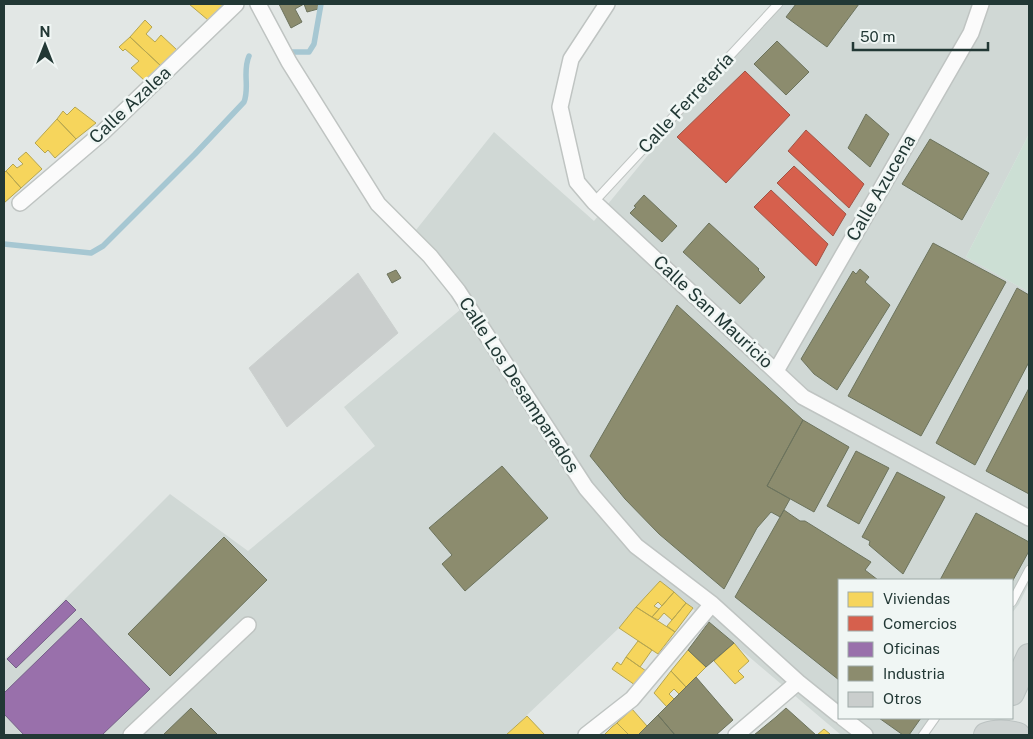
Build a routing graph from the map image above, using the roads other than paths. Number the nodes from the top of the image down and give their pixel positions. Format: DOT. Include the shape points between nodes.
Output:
graph roads {
  1 [pos="236,4"];
  2 [pos="258,4"];
  3 [pos="607,4"];
  4 [pos="778,4"];
  5 [pos="981,4"];
  6 [pos="594,202"];
  7 [pos="20,204"];
  8 [pos="776,371"];
  9 [pos="1029,518"];
  10 [pos="1029,570"];
  11 [pos="1013,600"];
  12 [pos="712,604"];
  13 [pos="248,625"];
  14 [pos="1029,656"];
  15 [pos="798,682"];
  16 [pos="1013,691"];
  17 [pos="838,714"];
  18 [pos="844,719"];
  19 [pos="934,719"];
  20 [pos="993,729"];
  21 [pos="131,735"];
  22 [pos="586,735"];
  23 [pos="736,735"];
  24 [pos="865,735"];
  25 [pos="923,735"];
  26 [pos="1018,735"];
  1 -- 7 [label="street, Calle Azalea" via="102,133"];
  2 -- 12 [label="street, Calle Los Desamparados" via="289,62 378,204 430,256 458,291 586,488 636,546"];
  3 -- 6 [label="street, Calle San Mauricio" via="571,59 560,107 577,182"];
  4 -- 6 [label="lane, Calle Ferretería"];
  5 -- 8 [label="street, Calle Azucena" via="971,33"];
  6 -- 8 [label="street, Calle San Mauricio"];
  8 -- 9 [label="street, Calle San Mauricio" via="803,397"];
  10 -- 11 [label="lane"];
  12 -- 15 [label="street, Calle Los Desamparados"];
  12 -- 22 [label="street" via="632,699"];
  13 -- 21 [label="street"];
  14 -- 16 [label="main road"];
  15 -- 17 [label="street, Calle Los Desamparados"];
  15 -- 23 [label="street"];
  18 -- 24 [label="street"];
  19 -- 25 [label="lane"];
  20 -- 26 [label="main road"];
}
